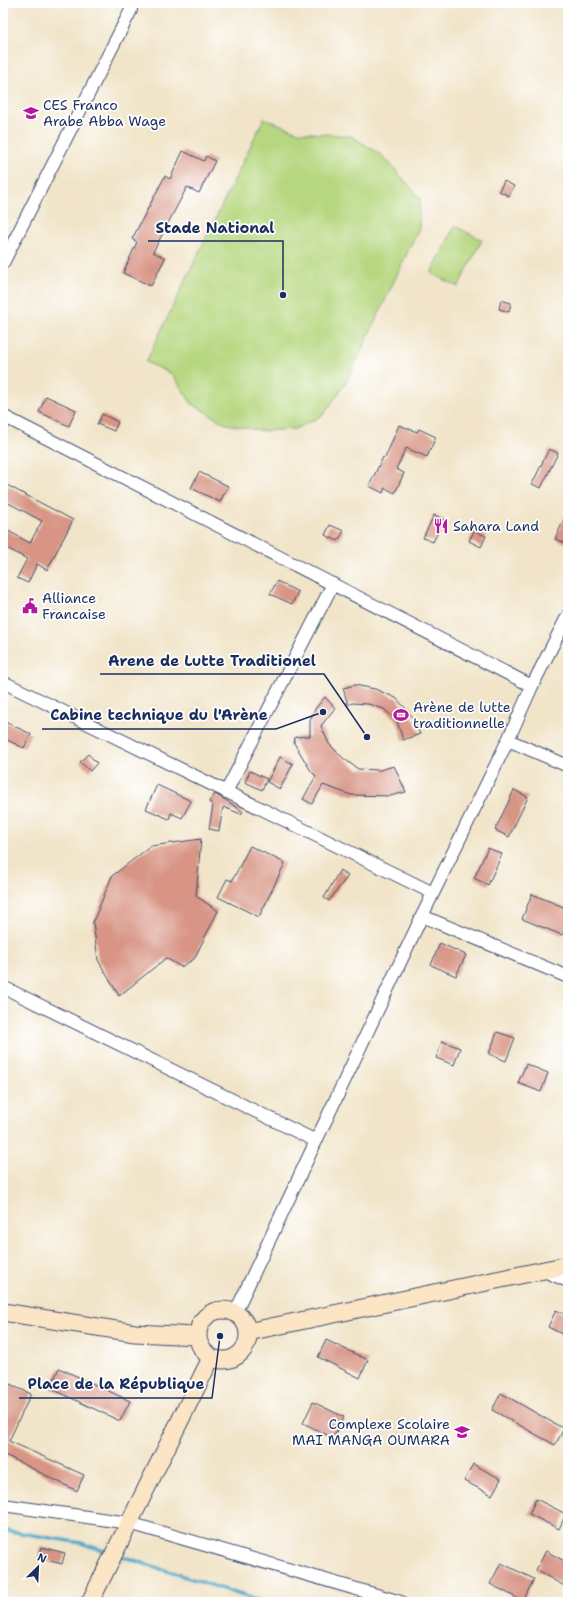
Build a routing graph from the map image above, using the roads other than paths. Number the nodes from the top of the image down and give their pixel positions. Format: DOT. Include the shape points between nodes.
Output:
graph roads {
  1 [pos="131,10"];
  2 [pos="3,263"];
  3 [pos="3,416"];
  4 [pos="333,584"];
  5 [pos="568,615"];
  6 [pos="3,682"];
  7 [pos="532,686"];
  8 [pos="508,740"];
  9 [pos="568,766"];
  10 [pos="226,792"];
  11 [pos="432,893"];
  12 [pos="422,916"];
  13 [pos="568,977"];
  14 [pos="3,986"];
  15 [pos="316,1142"];
  16 [pos="568,1265"];
  17 [pos="544,1271"];
  18 [pos="568,1281"];
  19 [pos="3,1312"];
  20 [pos="235,1312"];
  21 [pos="248,1332"];
  22 [pos="197,1336"];
  23 [pos="211,1358"];
  24 [pos="3,1505"];
  25 [pos="129,1522"];
  26 [pos="90,1602"];
  27 [pos="401,1602"];
  1 -- 2 [label="street"];
  3 -- 4 [label="street"];
  4 -- 7 [label="street"];
  4 -- 10 [label="street"];
  5 -- 7 [label="street"];
  6 -- 10 [label="street"];
  7 -- 8 [label="street"];
  8 -- 9 [label="street"];
  8 -- 11 [label="street"];
  10 -- 11 [label="street"];
  11 -- 12 [label="street"];
  12 -- 13 [label="street"];
  12 -- 15 [label="street"];
  14 -- 15 [label="street"];
  15 -- 20 [label="street"];
  16 -- 17 [label="main road"];
  17 -- 18 [label="street"];
  17 -- 21 [label="main road"];
  19 -- 22 [label="main road" via="135,1333"];
  20 -- 21 [label="main road" via="246,1324"];
  20 -- 22 [label="main road" via="214,1311 199,1325"];
  21 -- 23 [label="main road" via="247,1343 242,1353 233,1359 222,1361"];
  22 -- 23 [label="main road" via="204,1353"];
  23 -- 25 [label="main road"];
  24 -- 25 [label="street"];
  25 -- 26 [label="main road"];
  25 -- 27 [label="street"];
}
